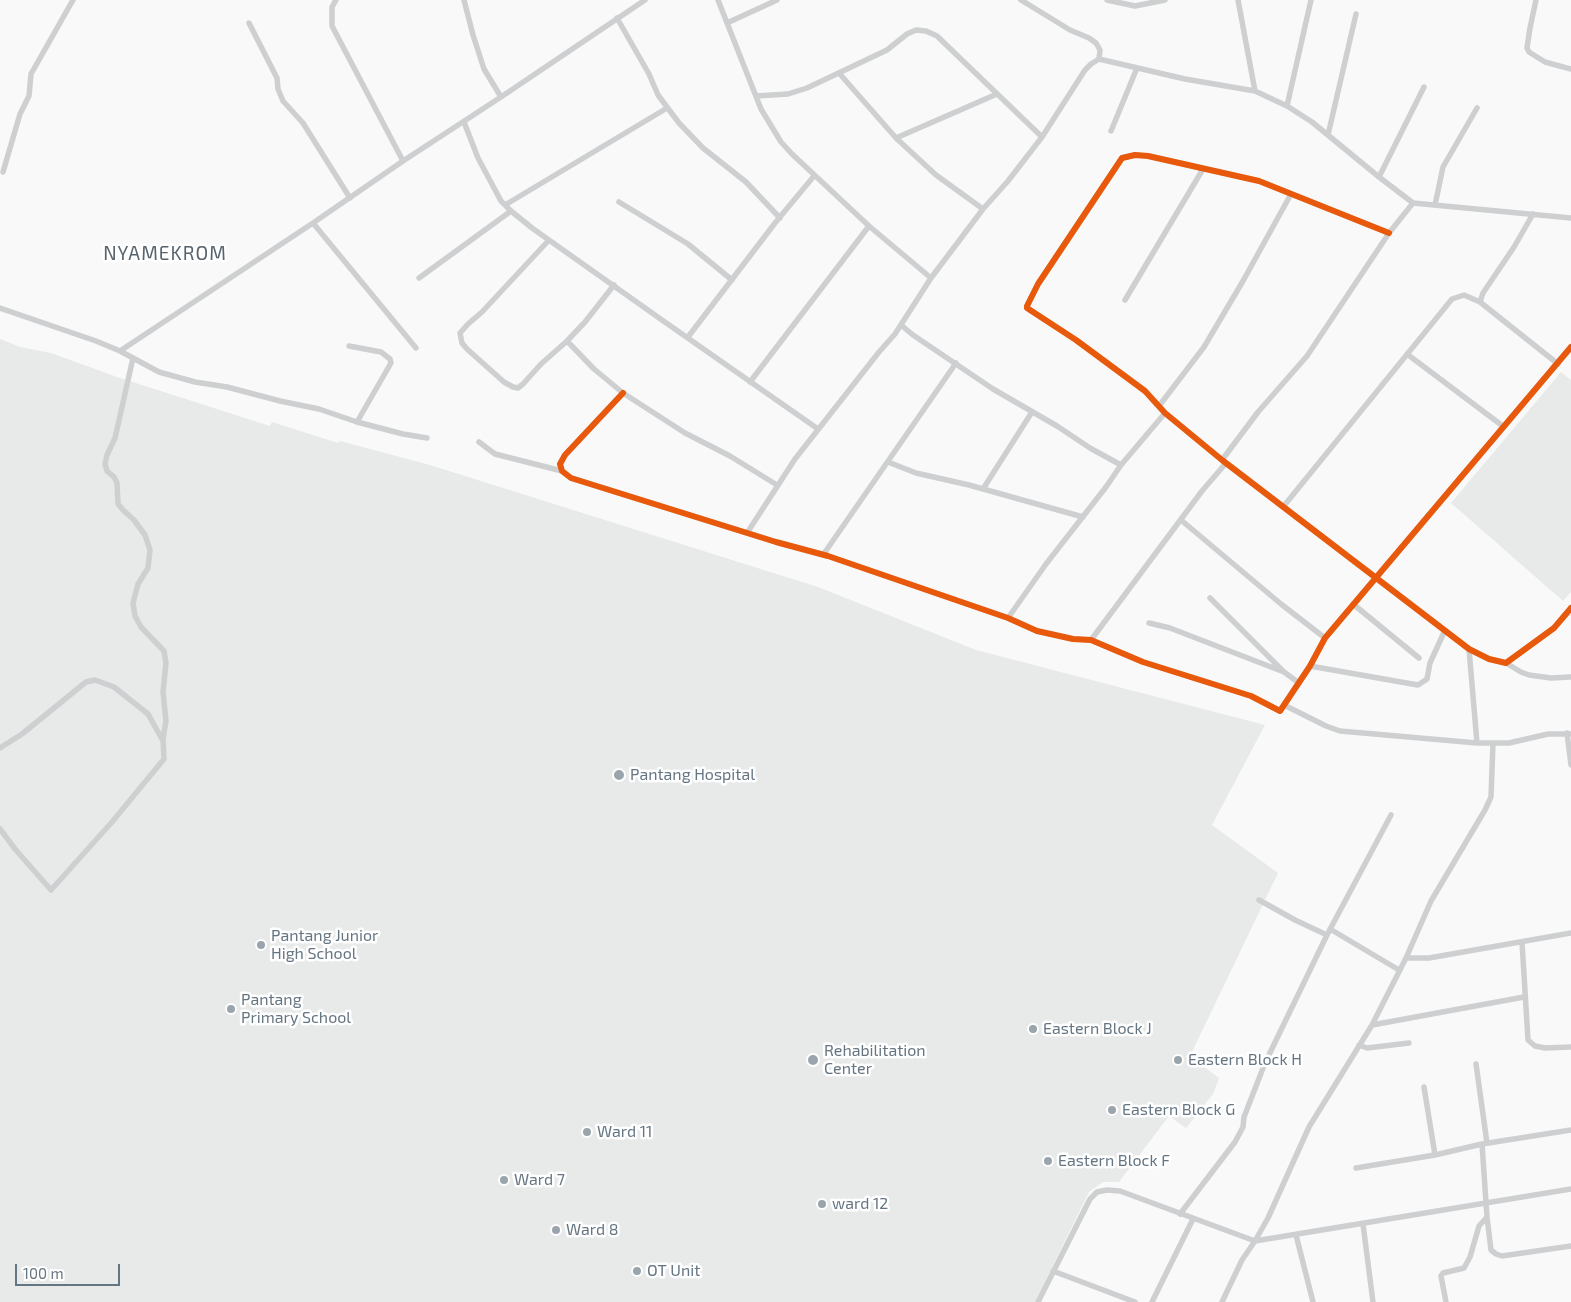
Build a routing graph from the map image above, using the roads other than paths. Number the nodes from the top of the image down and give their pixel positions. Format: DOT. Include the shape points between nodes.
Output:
graph roads {
  1 [pos="72,0"];
  2 [pos="336,0"];
  3 [pos="464,0"];
  4 [pos="645,0"];
  5 [pos="718,0"];
  6 [pos="777,0"];
  7 [pos="1020,0"];
  8 [pos="1107,0"];
  9 [pos="1165,0"];
  10 [pos="1238,0"];
  11 [pos="1311,0"];
  12 [pos="1536,0"];
  13 [pos="1356,14"];
  14 [pos="617,18"];
  15 [pos="249,23"];
  16 [pos="727,24"];
  17 [pos="1099,59"];
  18 [pos="1137,68"];
  19 [pos="1571,69"];
  20 [pos="839,73"];
  21 [pos="1424,87"];
  22 [pos="1255,91"];
  23 [pos="997,94"];
  24 [pos="756,96"];
  25 [pos="501,97"];
  26 [pos="1287,106"];
  27 [pos="667,108"];
  28 [pos="1478,108"];
  29 [pos="464,122"];
  30 [pos="1111,131"];
  31 [pos="1328,135"];
  32 [pos="1042,137"];
  33 [pos="896,138"];
  34 [pos="403,161"];
  35 [pos="1203,169"];
  36 [pos="3,172"];
  37 [pos="814,176"];
  38 [pos="1379,177"];
  39 [pos="1291,194"];
  40 [pos="350,198"];
  41 [pos="619,202"];
  42 [pos="1413,203"];
  43 [pos="505,205"];
  44 [pos="1436,205"];
  45 [pos="983,209"];
  46 [pos="511,211"];
  47 [pos="1533,214"];
  48 [pos="1571,217"];
  49 [pos="780,218"];
  50 [pos="313,223"];
  51 [pos="869,226"];
  52 [pos="1389,233"];
  53 [pos="549,240"];
  54 [pos="419,278"];
  55 [pos="932,278"];
  56 [pos="732,280"];
  57 [pos="614,285"];
  58 [pos="1126,300"];
  59 [pos="1480,302"];
  60 [pos="0,308"];
  61 [pos="901,325"];
  62 [pos="688,338"];
  63 [pos="567,341"];
  64 [pos="349,346"];
  65 [pos="1571,347"];
  66 [pos="416,348"];
  67 [pos="120,351"];
  68 [pos="1407,354"];
  69 [pos="133,358"];
  70 [pos="956,363"];
  71 [pos="1558,364"];
  72 [pos="750,382"];
  73 [pos="623,393"];
  74 [pos="1159,406"];
  75 [pos="1032,412"];
  76 [pos="1165,413"];
  77 [pos="357,422"];
  78 [pos="1504,427"];
  79 [pos="818,429"];
  80 [pos="427,438"];
  81 [pos="479,442"];
  82 [pos="888,462"];
  83 [pos="1224,462"];
  84 [pos="1121,465"];
  85 [pos="562,471"];
  86 [pos="778,485"];
  87 [pos="983,489"];
  88 [pos="1283,507"];
  89 [pos="1083,517"];
  90 [pos="1181,520"];
  91 [pos="747,533"];
  92 [pos="823,555"];
  93 [pos="1376,577"];
  94 [pos="1210,598"];
  95 [pos="1353,604"];
  96 [pos="1571,608"];
  97 [pos="1008,618"];
  98 [pos="1148,623"];
  99 [pos="1445,630"];
  100 [pos="1325,638"];
  101 [pos="1091,640"];
  102 [pos="1469,649"];
  103 [pos="1419,658"];
  104 [pos="1506,663"];
  105 [pos="1310,666"];
  106 [pos="1284,672"];
  107 [pos="1571,677"];
  108 [pos="1299,683"];
  109 [pos="1284,706"];
  110 [pos="1569,733"];
  111 [pos="162,739"];
  112 [pos="1493,743"];
  113 [pos="1477,744"];
  114 [pos="0,748"];
  115 [pos="1571,765"];
  116 [pos="1391,815"];
  117 [pos="0,829"];
  118 [pos="1259,900"];
  119 [pos="1328,932"];
  120 [pos="1571,933"];
  121 [pos="1522,942"];
  122 [pos="1406,958"];
  123 [pos="1399,970"];
  124 [pos="1524,997"];
  125 [pos="1372,1025"];
  126 [pos="1408,1043"];
  127 [pos="1359,1045"];
  128 [pos="1571,1047"];
  129 [pos="1476,1064"];
  130 [pos="1424,1087"];
  131 [pos="1571,1130"];
  132 [pos="1484,1143"];
  133 [pos="1435,1155"];
  134 [pos="1356,1168"];
  135 [pos="1571,1188"];
  136 [pos="1486,1203"];
  137 [pos="1180,1214"];
  138 [pos="1487,1217"];
  139 [pos="1193,1219"];
  140 [pos="1363,1224"];
  141 [pos="1296,1235"];
  142 [pos="1255,1241"];
  143 [pos="1571,1246"];
  144 [pos="1053,1271"];
  145 [pos="1038,1302"];
  146 [pos="1135,1302"];
  147 [pos="1152,1302"];
  148 [pos="1222,1302"];
  149 [pos="1312,1302"];
  150 [pos="1373,1302"];
  151 [pos="1446,1302"];
  1 -- 36 [label="street" via="31,74 29,96 20,114"];
  2 -- 34 [label="street" via="332,7 332,26"];
  3 -- 25 [label="street" via="484,69"];
  4 -- 14 [label="street"];
  5 -- 16 [label="street"];
  6 -- 16 [label="street"];
  7 -- 17 [label="street" via="1070,30 1090,38 1100,50"];
  8 -- 9 [label="street" via="1135,6"];
  10 -- 22 [label="street"];
  11 -- 26 [label="street"];
  12 -- 19 [label="street" via="1528,52 1545,62"];
  13 -- 31 [label="street"];
  14 -- 25 [label="street"];
  14 -- 27 [label="street"];
  15 -- 40 [label="street" via="277,78 283,101 303,123"];
  16 -- 24 [label="street"];
  17 -- 18 [label="street"];
  17 -- 32 [label="street" via="1085,70"];
  18 -- 22 [label="street" via="1185,80"];
  18 -- 30 [label="street"];
  20 -- 23 [label="street" via="887,50 916,30 926,31 938,36"];
  20 -- 24 [label="street" via="788,94"];
  20 -- 33 [label="street"];
  21 -- 38 [label="street"];
  22 -- 26 [label="street"];
  23 -- 32 [label="street"];
  23 -- 33 [label="street"];
  24 -- 37 [label="street" via="780,142"];
  25 -- 29 [label="street"];
  26 -- 31 [label="street"];
  27 -- 43 [label="street"];
  27 -- 49 [label="street" via="703,148 746,182"];
  28 -- 44 [label="street" via="1443,167"];
  29 -- 34 [label="street"];
  29 -- 43 [label="street" via="478,158"];
  31 -- 38 [label="street"];
  32 -- 45 [label="street"];
  33 -- 45 [label="street" via="936,175"];
  34 -- 40 [label="street"];
  35 -- 39 [label="street" via="1259,181"];
  35 -- 58 [label="street"];
  35 -- 74 [label="street" via="1148,156 1122,158 1038,284 1027,306 1145,391"];
  37 -- 49 [label="street"];
  37 -- 51 [label="street"];
  38 -- 42 [label="street"];
  39 -- 52 [label="street"];
  39 -- 74 [label="street" via="1204,347"];
  40 -- 50 [label="street"];
  41 -- 56 [label="street" via="688,244"];
  42 -- 44 [label="street"];
  42 -- 52 [label="street"];
  43 -- 46 [label="street"];
  44 -- 47 [label="street"];
  45 -- 55 [label="street"];
  46 -- 53 [label="street"];
  46 -- 54 [label="street"];
  47 -- 48 [label="street"];
  47 -- 59 [label="street" via="1480,297"];
  49 -- 56 [label="street"];
  50 -- 66 [label="street"];
  50 -- 67 [label="street"];
  51 -- 55 [label="street"];
  51 -- 72 [label="street"];
  52 -- 83 [label="street" via="1307,356 1258,412"];
  53 -- 57 [label="street"];
  53 -- 63 [label="street" via="460,333 462,342 485,366 504,382 518,388"];
  55 -- 61 [label="street"];
  56 -- 62 [label="street"];
  57 -- 62 [label="street"];
  57 -- 63 [label="street"];
  59 -- 68 [label="street" via="1464,294 1452,299"];
  59 -- 71 [label="street"];
  60 -- 67 [label="street"];
  61 -- 70 [label="street"];
  61 -- 79 [label="street"];
  62 -- 72 [label="street"];
  63 -- 73 [label="street"];
  64 -- 77 [label="street" via="381,352 391,363"];
  65 -- 71 [label="street"];
  67 -- 69 [label="street"];
  68 -- 78 [label="street"];
  68 -- 88 [label="street"];
  69 -- 77 [label="street" via="159,372 319,409"];
  69 -- 111 [label="street" via="115,438 105,464 118,483 118,504 145,535 150,550 148,568 138,584 133,603 141,627 164,651 166,721"];
  70 -- 75 [label="street"];
  70 -- 82 [label="street"];
  71 -- 78 [label="street"];
  72 -- 79 [label="street"];
  73 -- 85 [label="street" via="565,455 560,464"];
  73 -- 86 [label="street" via="685,433"];
  74 -- 76 [label="street"];
  75 -- 84 [label="street"];
  75 -- 87 [label="street"];
  76 -- 83 [label="street"];
  76 -- 84 [label="street"];
  77 -- 80 [label="street"];
  78 -- 93 [label="street"];
  79 -- 86 [label="street"];
  81 -- 85 [label="street" via="495,454"];
  82 -- 87 [label="street" via="916,473"];
  82 -- 92 [label="street"];
  83 -- 88 [label="street"];
  83 -- 90 [label="street"];
  84 -- 89 [label="street"];
  85 -- 91 [label="street" via="572,478"];
  86 -- 91 [label="street"];
  87 -- 89 [label="street"];
  88 -- 93 [label="street"];
  89 -- 97 [label="street"];
  90 -- 100 [label="street"];
  90 -- 101 [label="street"];
  91 -- 92 [label="street"];
  92 -- 97 [label="street"];
  93 -- 95 [label="street"];
  93 -- 99 [label="street"];
  94 -- 106 [label="street"];
  95 -- 100 [label="street"];
  95 -- 103 [label="street"];
  96 -- 104 [label="street" via="1554,628"];
  97 -- 101 [label="street" via="1073,640"];
  98 -- 106 [label="street" via="1170,628"];
  99 -- 102 [label="street"];
  99 -- 105 [label="street" via="1430,663 1427,679 1418,686"];
  100 -- 105 [label="street"];
  101 -- 109 [label="street" via="1143,662 1250,696 1280,710"];
  102 -- 104 [label="street" via="1488,659"];
  102 -- 113 [label="street"];
  104 -- 107 [label="street" via="1529,675"];
  105 -- 108 [label="street"];
  106 -- 108 [label="street"];
  108 -- 109 [label="street"];
  109 -- 113 [label="street" via="1340,731"];
  110 -- 112 [label="street"];
  110 -- 115 [label="street"];
  111 -- 114 [label="street" via="148,714 114,687 95,680 86,682"];
  111 -- 117 [label="street" via="164,759 158,768 51,890"];
  112 -- 113 [label="street"];
  112 -- 122 [label="street" via="1491,797 1431,901"];
  116 -- 119 [label="street"];
  118 -- 119 [label="street" via="1295,920"];
  119 -- 123 [label="street"];
  119 -- 137 [label="street" via="1265,1063 1243,1127"];
  120 -- 121 [label="street"];
  121 -- 122 [label="street" via="1429,958"];
  121 -- 124 [label="street"];
  122 -- 123 [label="street"];
  123 -- 125 [label="street"];
  124 -- 125 [label="street"];
  124 -- 128 [label="street" via="1530,1043 1545,1048"];
  125 -- 127 [label="street"];
  126 -- 127 [label="street" via="1367,1048"];
  127 -- 142 [label="street" via="1309,1127"];
  129 -- 132 [label="street"];
  130 -- 133 [label="street"];
  131 -- 132 [label="street"];
  132 -- 133 [label="street"];
  132 -- 136 [label="street"];
  133 -- 134 [label="street"];
  135 -- 136 [label="street"];
  136 -- 138 [label="street"];
  136 -- 140 [label="street"];
  137 -- 139 [label="street"];
  137 -- 144 [label="street" via="1120,1191 1097,1192 1090,1199"];
  138 -- 143 [label="street" via="1491,1250 1496,1254 1502,1256"];
  138 -- 151 [label="street" via="1479,1226 1464,1268 1441,1276"];
  139 -- 142 [label="street"];
  139 -- 147 [label="street"];
  140 -- 141 [label="street"];
  140 -- 150 [label="street"];
  141 -- 142 [label="street"];
  141 -- 149 [label="street"];
  142 -- 148 [label="street"];
  144 -- 145 [label="street"];
  144 -- 146 [label="street"];
}
